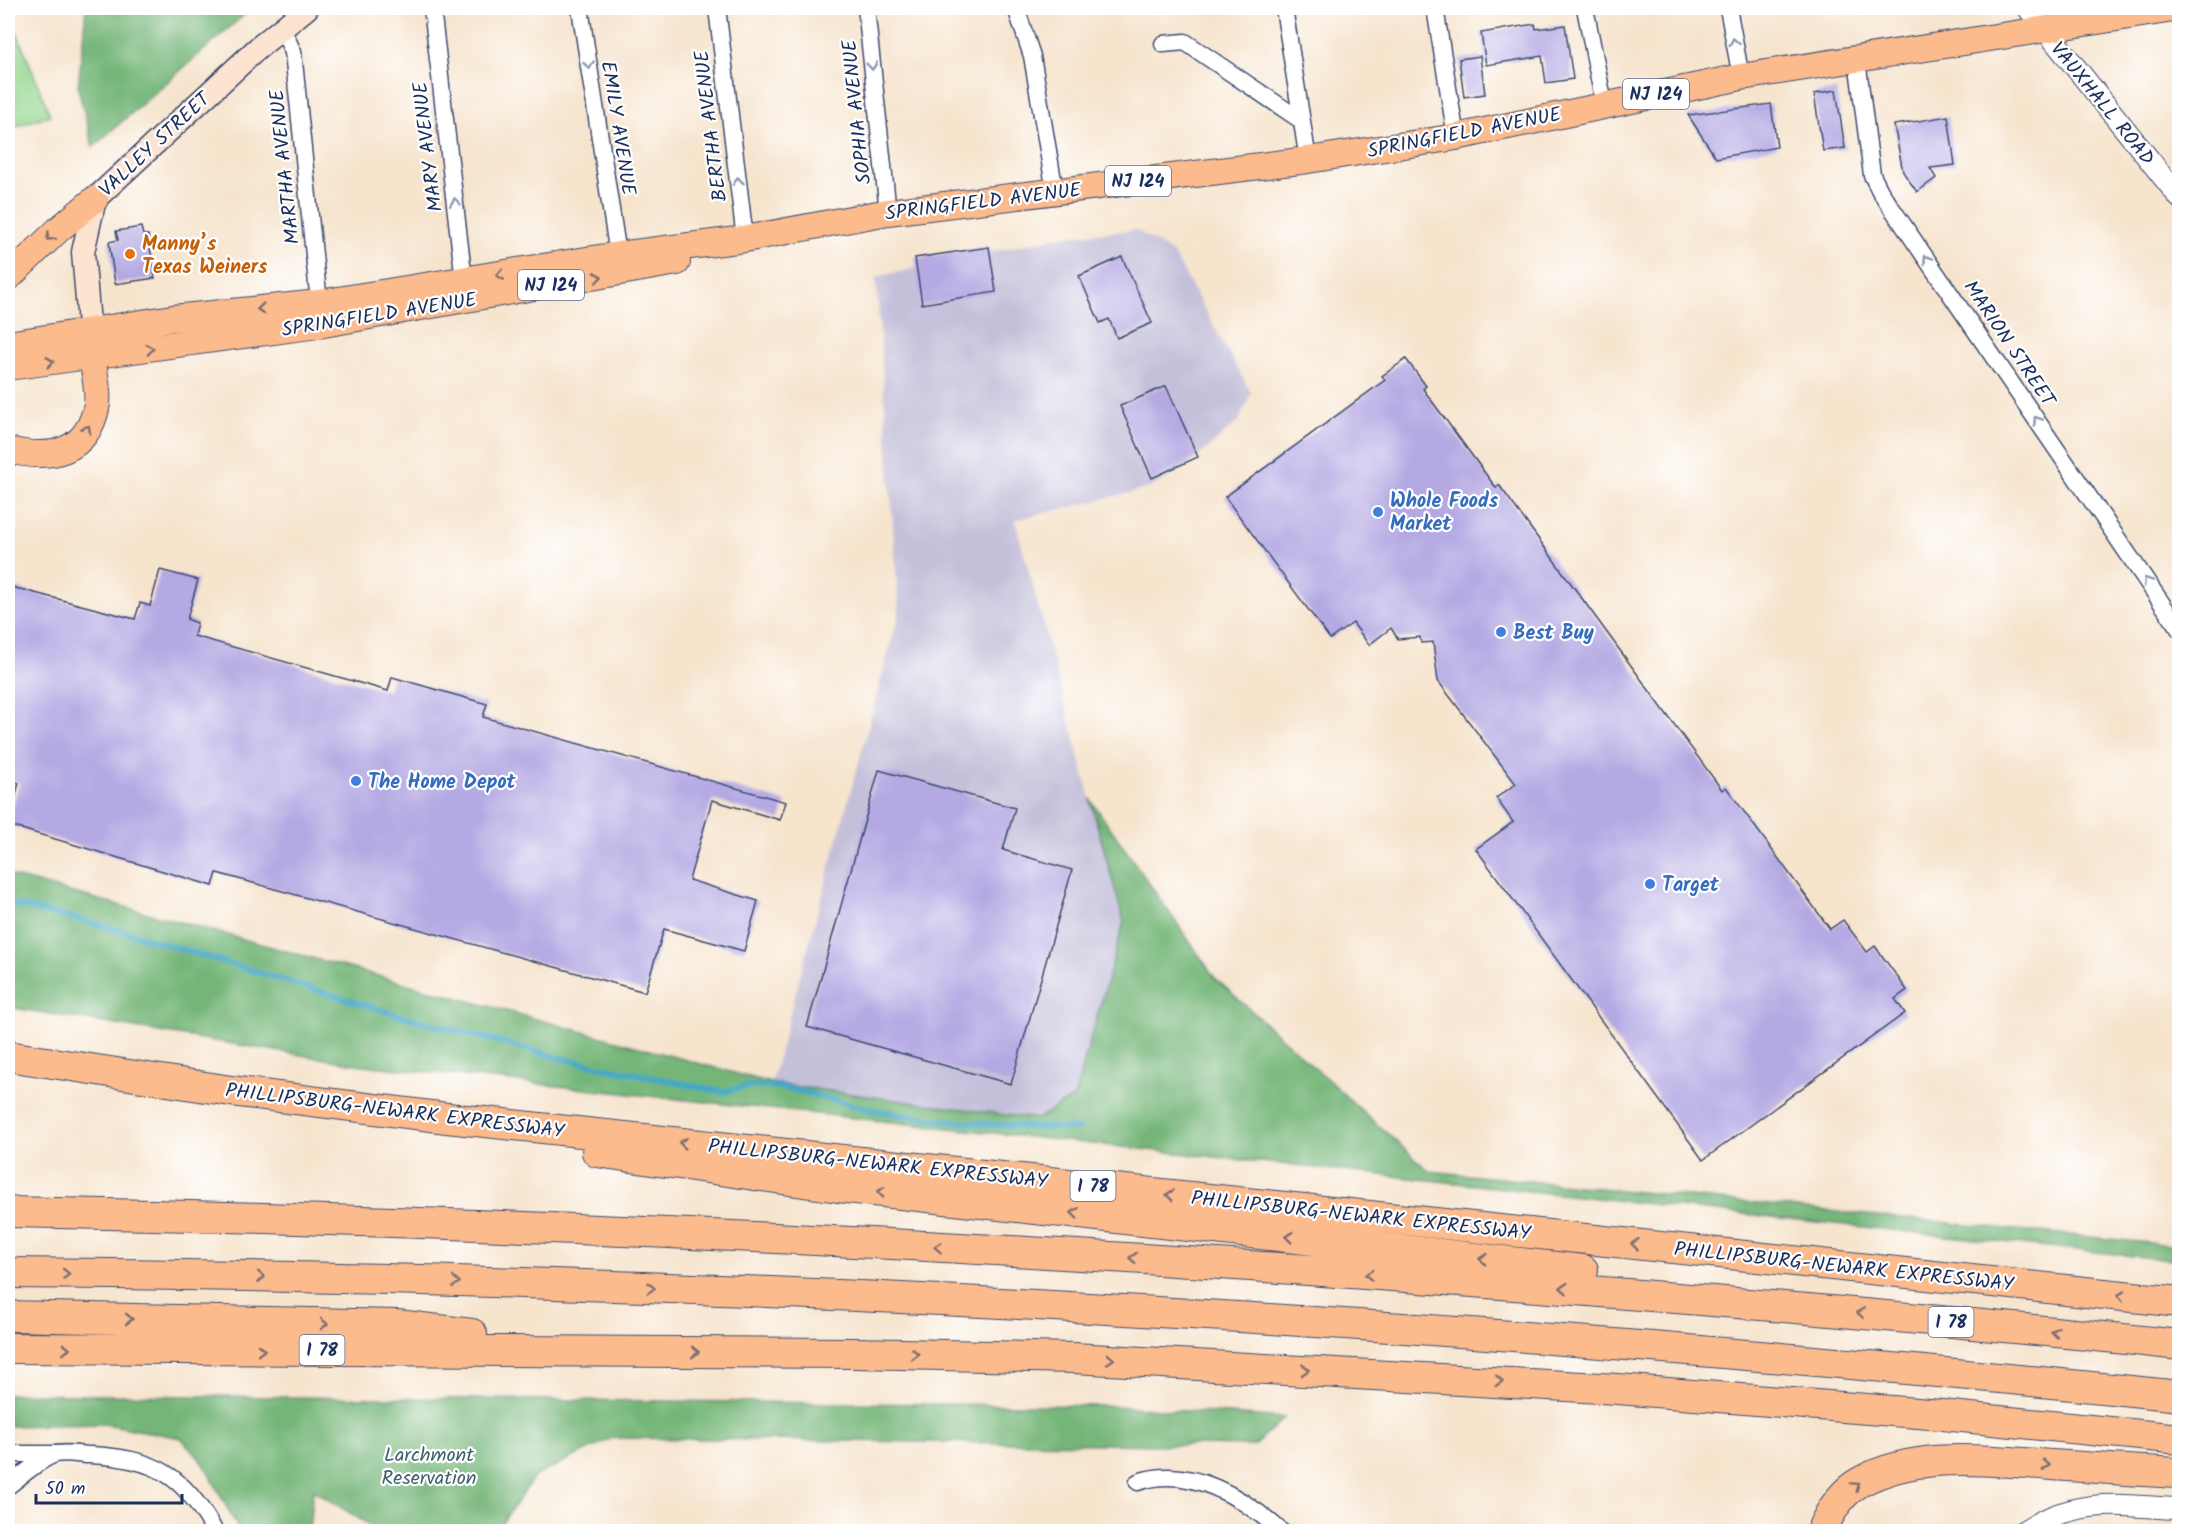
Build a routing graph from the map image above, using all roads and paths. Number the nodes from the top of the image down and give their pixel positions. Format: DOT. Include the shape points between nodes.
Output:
graph roads {
  1 [pos="307,8"];
  2 [pos="432,8"];
  3 [pos="580,8"];
  4 [pos="717,8"];
  5 [pos="866,8"];
  6 [pos="1016,8"];
  7 [pos="1284,8"];
  8 [pos="1435,8"];
  9 [pos="1585,8"];
  10 [pos="1728,8"];
  11 [pos="2028,8"];
  12 [pos="2180,8"];
  13 [pos="282,28"];
  14 [pos="2045,31"];
  15 [pos="1163,44"];
  16 [pos="1857,60"];
  17 [pos="1741,77"];
  18 [pos="1604,104"];
  19 [pos="1302,121"];
  20 [pos="1456,137"];
  21 [pos="1308,160"];
  22 [pos="1055,192"];
  23 [pos="2180,198"];
  24 [pos="95,199"];
  25 [pos="888,212"];
  26 [pos="745,239"];
  27 [pos="618,255"];
  28 [pos="8,278"];
  29 [pos="464,281"];
  30 [pos="319,303"];
  31 [pos="89,331"];
  32 [pos="8,344"];
  33 [pos="92,357"];
  34 [pos="8,367"];
  35 [pos="8,450"];
  36 [pos="2180,630"];
  37 [pos="8,1056"];
  38 [pos="447,1118"];
  39 [pos="8,1212"];
  40 [pos="8,1273"];
  41 [pos="2180,1302"];
  42 [pos="1790,1307"];
  43 [pos="8,1316"];
  44 [pos="2180,1345"];
  45 [pos="8,1348"];
  46 [pos="637,1351"];
  47 [pos="2180,1396"];
  48 [pos="2180,1439"];
  49 [pos="8,1454"];
  50 [pos="55,1454"];
  51 [pos="2180,1473"];
  52 [pos="1138,1482"];
  53 [pos="8,1486"];
  54 [pos="2180,1509"];
  55 [pos="215,1532"];
  56 [pos="1282,1532"];
  57 [pos="1821,1532"];
  58 [pos="2022,1532"];
  1 -- 13 [label="main road, VALLEY STREET"];
  29 -- 2 [label="street, MARY AVENUE, one-way"];
  3 -- 27 [label="street, EMILY AVENUE, one-way"];
  26 -- 4 [label="street, BERTHA AVENUE, one-way"];
  5 -- 25 [label="street, SOPHIA AVENUE, one-way"];
  6 -- 22 [label="street" via="1032,56"];
  7 -- 19 [label="street"];
  8 -- 20 [label="street"];
  9 -- 18 [label="street"];
  17 -- 10 [label="street, one-way"];
  11 -- 14 [label="street, VAUXHALL ROAD"];
  12 -- 14 [label="main road, SPRINGFIELD AVENUE / NJ 124"];
  13 -- 24 [label="main road, VALLEY STREET"];
  13 -- 30 [label="street, MARTHA AVENUE" via="293,52"];
  14 -- 16 [label="main road, SPRINGFIELD AVENUE / NJ 124"];
  14 -- 23 [label="street, VAUXHALL ROAD"];
  15 -- 19 [label="street" via="1185,42"];
  16 -- 17 [label="main road, SPRINGFIELD AVENUE / NJ 124"];
  36 -- 16 [label="street, MARION STREET, one-way" via="1880,191 1872,174"];
  17 -- 18 [label="main road, SPRINGFIELD AVENUE / NJ 124"];
  18 -- 20 [label="main road, SPRINGFIELD AVENUE / NJ 124"];
  19 -- 21 [label="street"];
  20 -- 21 [label="main road, SPRINGFIELD AVENUE / NJ 124"];
  21 -- 22 [label="main road, SPRINGFIELD AVENUE / NJ 124"];
  22 -- 25 [label="main road, SPRINGFIELD AVENUE / NJ 124"];
  24 -- 28 [label="main road, one-way"];
  24 -- 31 [label="main road, VALLEY STREET" via="83,252"];
  25 -- 26 [label="main road, SPRINGFIELD AVENUE / NJ 124"];
  26 -- 27 [label="main road, SPRINGFIELD AVENUE / NJ 124"];
  33 -- 26 [label="main road, SPRINGFIELD AVENUE / NJ 124, one-way" via="318,325 665,266"];
  27 -- 29 [label="main road, SPRINGFIELD AVENUE / NJ 124, one-way"];
  29 -- 30 [label="main road, SPRINGFIELD AVENUE / NJ 124"];
  30 -- 31 [label="main road, SPRINGFIELD AVENUE / NJ 124, one-way"];
  31 -- 32 [label="main road, SPRINGFIELD AVENUE / NJ 124"];
  31 -- 33 [label="main road, VALLEY STREET"];
  34 -- 33 [label="main road, SPRINGFIELD AVENUE / NJ 124, one-way"];
  35 -- 33 [label="main road, one-way" via="39,456 74,446 89,429 97,402"];
  37 -- 38 [label="highway, PHILLIPSBURG-NEWARK EXPRESSWAY / I 78" via="210,1088"];
  41 -- 38 [label="highway, PHILLIPSBURG-NEWARK EXPRESSWAY / I 78, one-way"];
  42 -- 38 [label="highway, one-way" via="1655,1278 751,1175 610,1155"];
  42 -- 39 [label="highway, I 78, one-way" via="1237,1265 813,1240 390,1222"];
  40 -- 47 [label="highway, one-way" via="620,1286 1173,1312 1633,1345"];
  44 -- 42 [label="highway, I 78, one-way"];
  43 -- 46 [label="highway, one-way" via="397,1325"];
  45 -- 46 [label="highway, I 78, one-way"];
  46 -- 48 [label="highway, I 78, one-way" via="1074,1358 1312,1370 1724,1397"];
  49 -- 50 [label="street"];
  50 -- 53 [label="street"];
  50 -- 55 [label="street" via="119,1456 163,1470 189,1491"];
  57 -- 51 [label="highway, one-way" via="1835,1506 1858,1483 1911,1464 1982,1461"];
  52 -- 56 [label="street" via="1155,1476 1173,1476 1210,1486 1246,1503"];
  54 -- 58 [label="street" via="2082,1506 2059,1512"];
}
